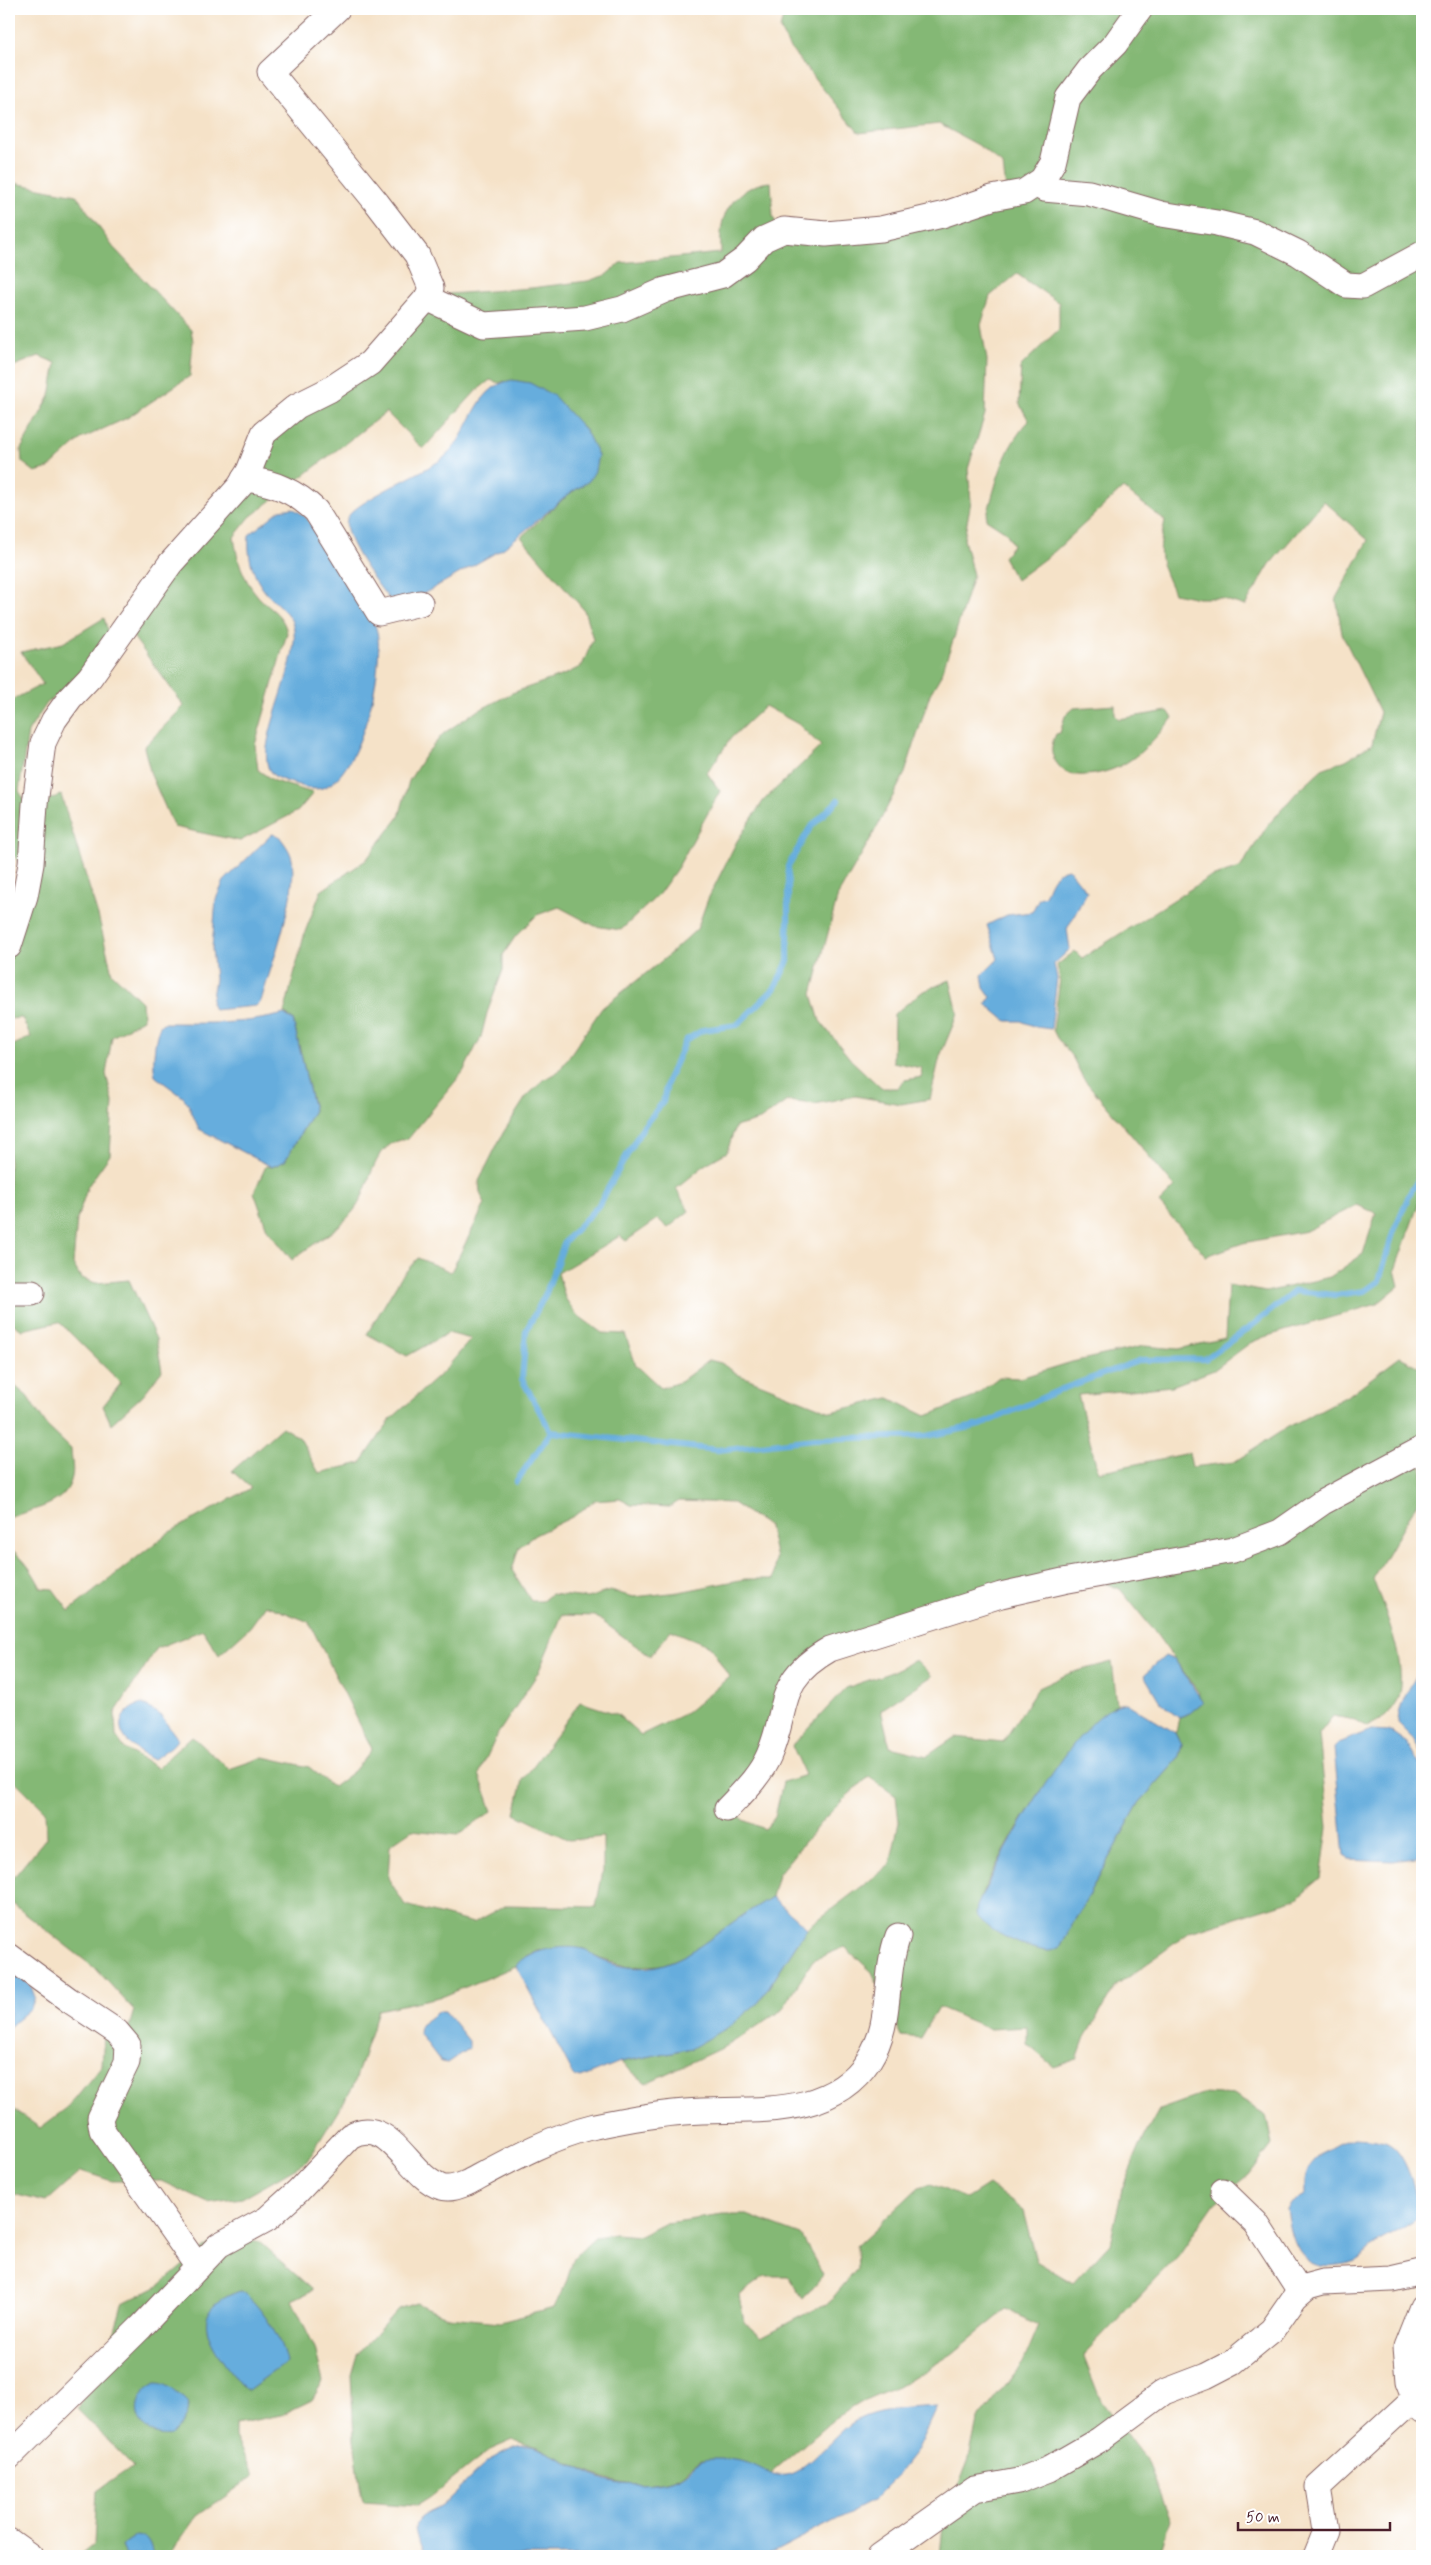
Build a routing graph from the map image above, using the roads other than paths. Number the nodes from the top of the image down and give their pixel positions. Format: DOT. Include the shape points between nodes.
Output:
graph roads {
  1 [pos="337,9"];
  2 [pos="1140,9"];
  3 [pos="1037,184"];
  4 [pos="1422,254"];
  5 [pos="427,298"];
  6 [pos="244,479"];
  7 [pos="420,603"];
  8 [pos="9,946"];
  9 [pos="1422,1449"];
  10 [pos="727,1809"];
  11 [pos="898,1936"];
  12 [pos="9,1956"];
  13 [pos="1223,2190"];
  14 [pos="198,2267"];
  15 [pos="1422,2272"];
  16 [pos="1300,2291"];
  17 [pos="1422,2307"];
  18 [pos="1419,2405"];
  19 [pos="9,2458"];
  20 [pos="9,2541"];
  21 [pos="30,2556"];
  22 [pos="880,2556"];
  23 [pos="1315,2556"];
  1 -- 5 [label="street" via="270,72 417,256 431,288"];
  2 -- 3 [label="street" via="1115,44 1068,98 1053,162"];
  3 -- 4 [label="street" via="1044,189 1089,193 1160,214 1217,222 1255,232 1298,253 1346,285 1363,286"];
  3 -- 5 [label="street" via="1024,192 881,229 826,234 796,230 779,232 764,239 723,275 665,290 622,308 585,318 484,325"];
  5 -- 6 [label="street" via="370,363 336,386 296,406 264,433"];
  6 -- 7 [label="street" via="279,485 302,498 316,511 379,613"];
  6 -- 8 [label="street" via="170,564 90,677 54,720 43,743 31,864"];
  9 -- 10 [label="street" via="1323,1502 1280,1532 1256,1543 1001,1596 830,1649 808,1664 788,1688 769,1755 758,1776"];
  11 -- 14 [label="street" via="891,1954 886,2014 880,2038 869,2060 853,2080 837,2092 791,2107 685,2112 593,2127 560,2137 453,2188 441,2187 430,2180 382,2135 370,2129 360,2129 340,2144 298,2191 267,2219 219,2245"];
  12 -- 14 [label="street" via="117,2032 128,2045 127,2062 100,2118 102,2130"];
  13 -- 16 [label="street" via="1256,2223"];
  14 -- 19 [label="street"];
  15 -- 16 [label="street" via="1365,2282 1315,2283"];
  16 -- 22 [label="street" via="1272,2330 1233,2362 1164,2392 1099,2440 1049,2469 1018,2481 975,2488"];
  17 -- 18 [label="street" via="1406,2346 1409,2381"];
  18 -- 23 [label="street" via="1318,2486 1324,2531"];
  20 -- 21 [label="street"];
}
